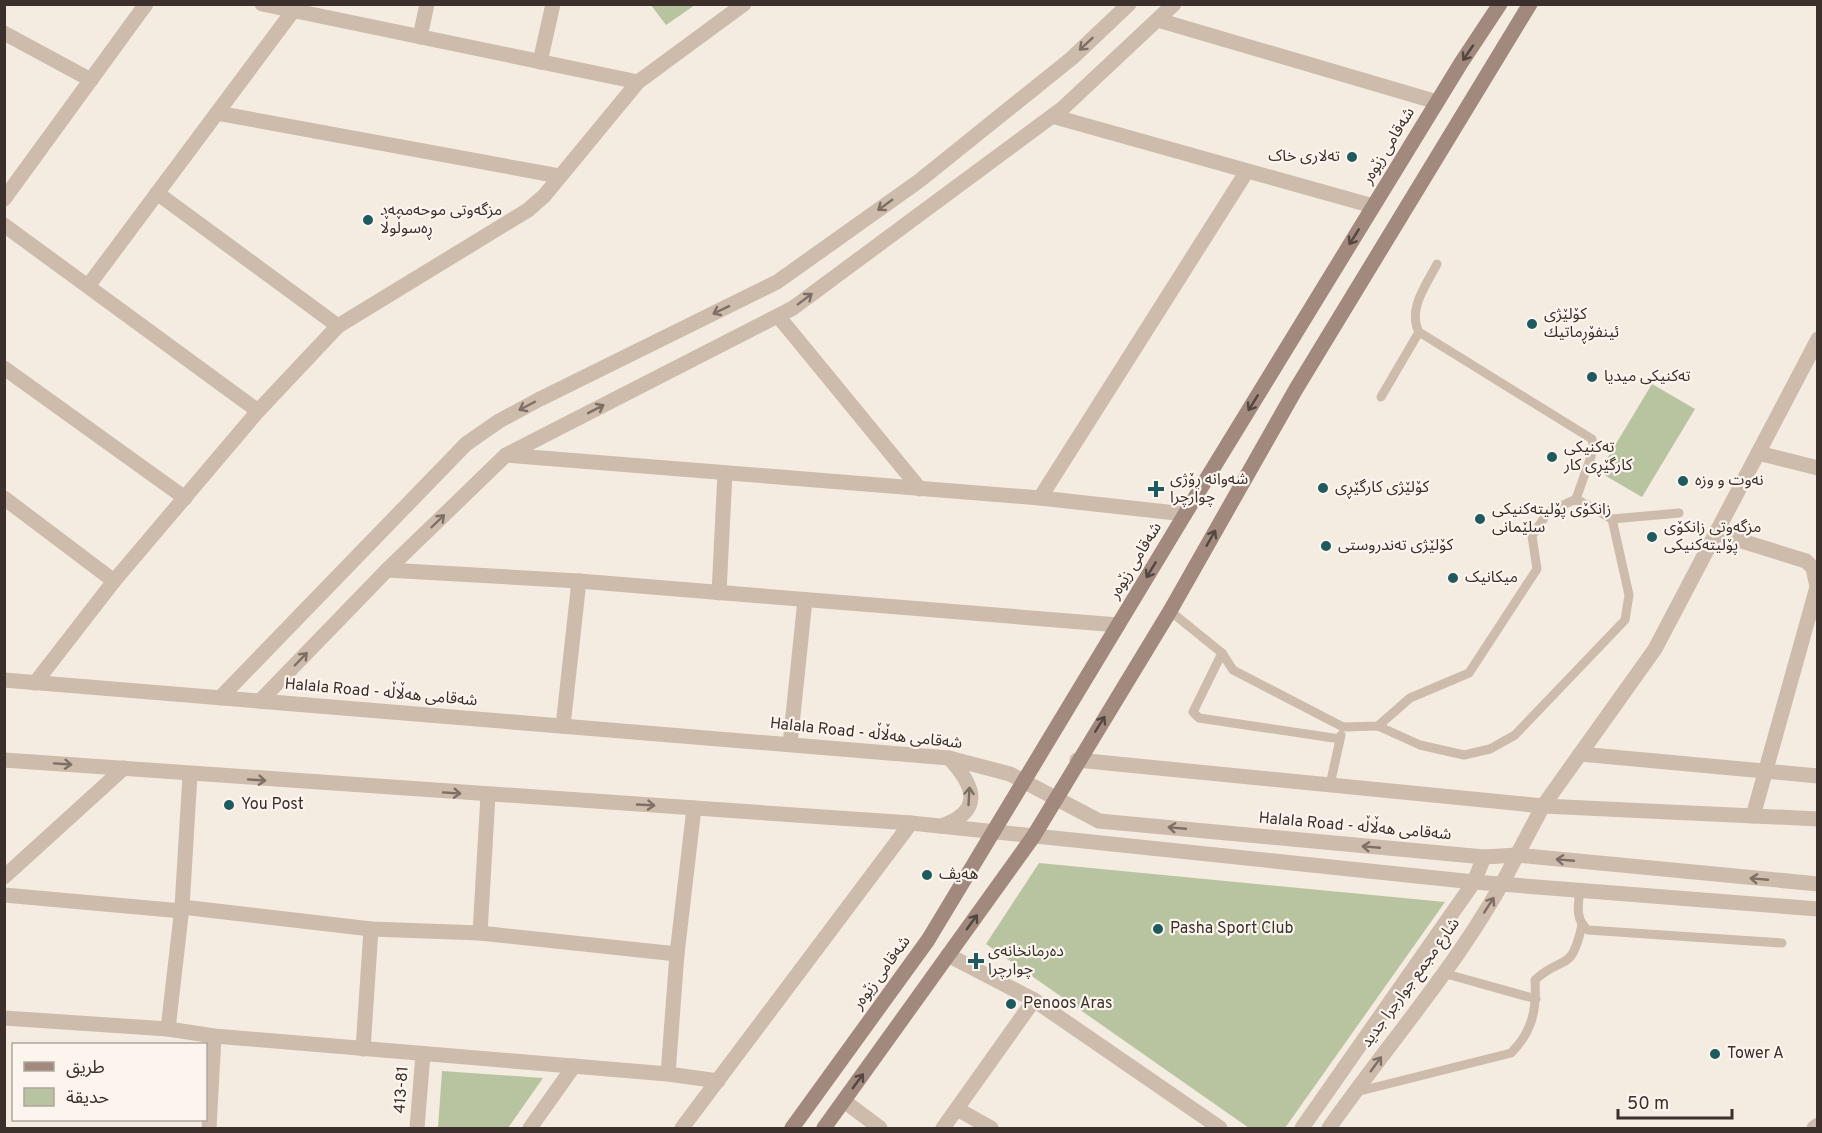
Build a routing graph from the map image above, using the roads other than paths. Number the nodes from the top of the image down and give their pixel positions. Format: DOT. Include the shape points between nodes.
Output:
graph roads {
  1 [pos="146,4"];
  2 [pos="262,4"];
  3 [pos="427,4"];
  4 [pos="553,4"];
  5 [pos="744,4"];
  6 [pos="1129,4"];
  7 [pos="1174,4"];
  8 [pos="1500,4"];
  9 [pos="1530,4"];
  10 [pos="293,11"];
  11 [pos="1158,20"];
  12 [pos="4,33"];
  13 [pos="420,37"];
  14 [pos="540,62"];
  15 [pos="91,80"];
  16 [pos="638,82"];
  17 [pos="1437,102"];
  18 [pos="217,113"];
  19 [pos="1052,116"];
  20 [pos="1247,171"];
  21 [pos="559,176"];
  22 [pos="919,181"];
  23 [pos="157,193"];
  24 [pos="4,199"];
  25 [pos="934,204"];
  26 [pos="1373,206"];
  27 [pos="4,225"];
  28 [pos="1437,264"];
  29 [pos="88,286"];
  30 [pos="778,316"];
  31 [pos="338,326"];
  32 [pos="1419,332"];
  33 [pos="1817,342"];
  34 [pos="4,368"];
  35 [pos="1381,397"];
  36 [pos="258,411"];
  37 [pos="1758,453"];
  38 [pos="506,455"];
  39 [pos="1818,468"];
  40 [pos="725,473"];
  41 [pos="920,489"];
  42 [pos="4,498"];
  43 [pos="185,498"];
  44 [pos="1040,498"];
  45 [pos="1576,499"];
  46 [pos="1679,513"];
  47 [pos="1185,514"];
  48 [pos="1612,519"];
  49 [pos="1716,533"];
  50 [pos="1816,568"];
  51 [pos="387,570"];
  52 [pos="114,581"];
  53 [pos="579,582"];
  54 [pos="719,593"];
  55 [pos="805,600"];
  56 [pos="1170,611"];
  57 [pos="1118,625"];
  58 [pos="1222,653"];
  59 [pos="4,680"];
  60 [pos="35,683"];
  61 [pos="220,698"];
  62 [pos="260,701"];
  63 [pos="563,726"];
  64 [pos="1378,726"];
  65 [pos="1343,727"];
  66 [pos="1340,739"];
  67 [pos="790,744"];
  68 [pos="1580,754"];
  69 [pos="949,758"];
  70 [pos="4,760"];
  71 [pos="1077,760"];
  72 [pos="124,768"];
  73 [pos="1765,771"];
  74 [pos="190,775"];
  75 [pos="1818,776"];
  76 [pos="1026,781"];
  77 [pos="1330,785"];
  78 [pos="488,795"];
  79 [pos="1055,800"];
  80 [pos="1543,806"];
  81 [pos="694,808"];
  82 [pos="1753,816"];
  83 [pos="1818,819"];
  84 [pos="911,823"];
  85 [pos="941,826"];
  86 [pos="993,832"];
  87 [pos="1033,837"];
  88 [pos="1517,855"];
  89 [pos="1484,857"];
  90 [pos="4,878"];
  91 [pos="1474,882"];
  92 [pos="1503,884"];
  93 [pos="1818,884"];
  94 [pos="1580,890"];
  95 [pos="4,895"];
  96 [pos="182,909"];
  97 [pos="1818,909"];
  98 [pos="1582,925"];
  99 [pos="372,929"];
  100 [pos="480,933"];
  101 [pos="1782,943"];
  102 [pos="677,954"];
  103 [pos="948,955"];
  104 [pos="1443,973"];
  105 [pos="1536,999"];
  106 [pos="1034,1000"];
  107 [pos="4,1018"];
  108 [pos="168,1029"];
  109 [pos="214,1036"];
  110 [pos="363,1048"];
  111 [pos="423,1054"];
  112 [pos="574,1066"];
  113 [pos="668,1074"];
  114 [pos="718,1081"];
  115 [pos="1355,1092"];
  116 [pos="844,1101"];
  117 [pos="957,1109"];
  118 [pos="1818,1125"];
  119 [pos="209,1128"];
  120 [pos="417,1128"];
  121 [pos="531,1128"];
  122 [pos="682,1128"];
  123 [pos="792,1128"];
  124 [pos="824,1128"];
  125 [pos="880,1128"];
  126 [pos="943,1128"];
  127 [pos="991,1128"];
  128 [pos="1220,1128"];
  129 [pos="1302,1128"];
  130 [pos="1329,1128"];
  131 [pos="1814,1128"];
  1 -- 15 [label="street"];
  2 -- 10 [label="street"];
  3 -- 13 [label="street"];
  4 -- 14 [label="street"];
  5 -- 16 [label="street"];
  6 -- 22 [label="street, one-way" via="1071,58"];
  7 -- 11 [label="street"];
  8 -- 17 [label="main road, شەقامی زێوەر, one-way"];
  56 -- 9 [label="main road, one-way" via="1296,389"];
  10 -- 13 [label="street"];
  10 -- 18 [label="street"];
  11 -- 17 [label="street"];
  11 -- 19 [label="street"];
  12 -- 15 [label="street"];
  13 -- 14 [label="street"];
  14 -- 16 [label="street"];
  15 -- 24 [label="street"];
  16 -- 21 [label="street"];
  17 -- 26 [label="main road, شەقامی زێوەر"];
  18 -- 21 [label="street"];
  18 -- 23 [label="street"];
  19 -- 20 [label="street"];
  19 -- 25 [label="street"];
  20 -- 26 [label="street"];
  20 -- 44 [label="street"];
  21 -- 31 [label="street" via="528,210"];
  22 -- 25 [label="street"];
  22 -- 61 [label="street, one-way" via="777,282 538,400 466,444"];
  23 -- 29 [label="street"];
  23 -- 31 [label="street"];
  30 -- 25 [label="street, one-way"];
  26 -- 47 [label="main road, شەقامی زێوەر, one-way"];
  27 -- 29 [label="street"];
  28 -- 32 [label="lane" via="1415,309 1413,321"];
  29 -- 36 [label="street"];
  38 -- 30 [label="street, one-way"];
  30 -- 41 [label="street"];
  31 -- 36 [label="street"];
  32 -- 35 [label="lane"];
  32 -- 45 [label="lane" via="1592,439 1594,448"];
  33 -- 37 [label="street, شارع مجمع جوارجرا جديد"];
  34 -- 43 [label="street"];
  36 -- 43 [label="street"];
  37 -- 39 [label="street"];
  37 -- 49 [label="street, شارع مجمع جوارجرا جديد"];
  38 -- 40 [label="street"];
  51 -- 38 [label="street, one-way"];
  40 -- 41 [label="street"];
  40 -- 54 [label="street"];
  41 -- 44 [label="street"];
  42 -- 52 [label="street"];
  43 -- 52 [label="street"];
  44 -- 47 [label="street"];
  45 -- 48 [label="lane"];
  45 -- 64 [label="lane" via="1548,512 1532,536 1537,569 1468,673 1410,698"];
  46 -- 48 [label="lane"];
  47 -- 57 [label="main road, شەقامی زێوەر, one-way"];
  48 -- 64 [label="lane" via="1629,595 1625,620 1515,735 1490,749 1464,754 1420,745"];
  49 -- 50 [label="street" via="1806,561"];
  49 -- 68 [label="street, شارع مجمع جوارجرا جديد" via="1655,649"];
  50 -- 73 [label="street" via="1817,587"];
  51 -- 53 [label="street"];
  62 -- 51 [label="street, one-way"];
  52 -- 60 [label="street"];
  53 -- 54 [label="street"];
  53 -- 63 [label="street"];
  54 -- 55 [label="street"];
  55 -- 57 [label="street"];
  55 -- 67 [label="street"];
  56 -- 58 [label="lane"];
  71 -- 56 [label="main road, one-way"];
  57 -- 76 [label="main road, شەقامی زێوەر"];
  58 -- 65 [label="lane" via="1233,670"];
  58 -- 66 [label="lane" via="1193,712 1199,718"];
  59 -- 60 [label="street, Halala Road - شەقامی هەڵاڵە"];
  60 -- 61 [label="street, Halala Road - شەقامی هەڵاڵە"];
  61 -- 62 [label="street, Halala Road - شەقامی هەڵاڵە"];
  62 -- 63 [label="street, Halala Road - شەقامی هەڵاڵە"];
  63 -- 67 [label="street, Halala Road - شەقامی هەڵاڵە"];
  64 -- 65 [label="lane"];
  65 -- 66 [label="lane"];
  66 -- 77 [label="lane"];
  67 -- 69 [label="street, Halala Road - شەقامی هەڵاڵە"];
  68 -- 73 [label="street"];
  68 -- 80 [label="street, شارع مجمع جوارجرا جديد"];
  69 -- 76 [label="street, Halala Road - شەقامی هەڵاڵە" via="994,768"];
  85 -- 69 [label="street, one-way" via="957,821 968,809 972,793 967,777"];
  70 -- 72 [label="street, one-way"];
  71 -- 77 [label="street"];
  71 -- 79 [label="main road"];
  72 -- 74 [label="street"];
  72 -- 90 [label="street"];
  73 -- 75 [label="street"];
  73 -- 82 [label="street"];
  74 -- 78 [label="street, one-way"];
  74 -- 96 [label="street"];
  76 -- 79 [label="street, Halala Road - شەقامی هەڵاڵە"];
  76 -- 86 [label="main road, شەقامی زێوەر"];
  77 -- 80 [label="street"];
  78 -- 81 [label="street, one-way"];
  78 -- 100 [label="street"];
  79 -- 87 [label="main road"];
  89 -- 79 [label="street, Halala Road - شەقامی هەڵاڵە, one-way" via="1099,821"];
  80 -- 82 [label="street"];
  80 -- 88 [label="street, شارع مجمع جوارجرا جديد"];
  81 -- 84 [label="street"];
  81 -- 102 [label="street"];
  82 -- 83 [label="street"];
  84 -- 85 [label="street"];
  84 -- 114 [label="street"];
  85 -- 86 [label="street"];
  86 -- 87 [label="street"];
  86 -- 123 [label="main road, شەقامی زێوەر" via="928,940"];
  87 -- 91 [label="street"];
  103 -- 87 [label="main road, one-way"];
  88 -- 89 [label="street, Halala Road - شەقامی هەڵاڵە"];
  88 -- 92 [label="street, شارع مجمع جوارجرا جديد"];
  93 -- 88 [label="street, Halala Road - شەقامی هەڵاڵە, one-way"];
  89 -- 91 [label="street, شارع مجمع جوارجرا جديد"];
  91 -- 92 [label="street"];
  91 -- 129 [label="street, شارع مجمع جوارجرا جديد"];
  92 -- 94 [label="street"];
  104 -- 92 [label="street, شارع مجمع جوارجرا جديد, one-way"];
  94 -- 97 [label="street"];
  94 -- 98 [label="lane" via="1578,911"];
  95 -- 96 [label="street"];
  96 -- 99 [label="street"];
  96 -- 108 [label="street"];
  98 -- 101 [label="lane" via="1597,932"];
  98 -- 105 [label="lane" via="1576,951 1566,963 1535,980"];
  99 -- 100 [label="street"];
  99 -- 110 [label="street"];
  100 -- 102 [label="street"];
  102 -- 113 [label="street"];
  103 -- 106 [label="street"];
  116 -- 103 [label="main road, one-way"];
  104 -- 105 [label="lane"];
  115 -- 104 [label="street, شارع مجمع جوارجرا جديد, one-way"];
  105 -- 115 [label="lane" via="1526,1038 1511,1053"];
  106 -- 117 [label="street"];
  106 -- 128 [label="street"];
  107 -- 108 [label="street"];
  108 -- 109 [label="street"];
  109 -- 110 [label="street"];
  109 -- 119 [label="street"];
  110 -- 111 [label="street"];
  111 -- 112 [label="street"];
  111 -- 120 [label="street, 413-81"];
  112 -- 113 [label="street"];
  112 -- 121 [label="street"];
  113 -- 114 [label="street"];
  114 -- 122 [label="street"];
  115 -- 130 [label="street, شارع مجمع جوارجرا جديد"];
  116 -- 124 [label="main road"];
  116 -- 125 [label="street"];
  117 -- 126 [label="street"];
  117 -- 127 [label="street"];
  118 -- 131 [label="street"];
}
